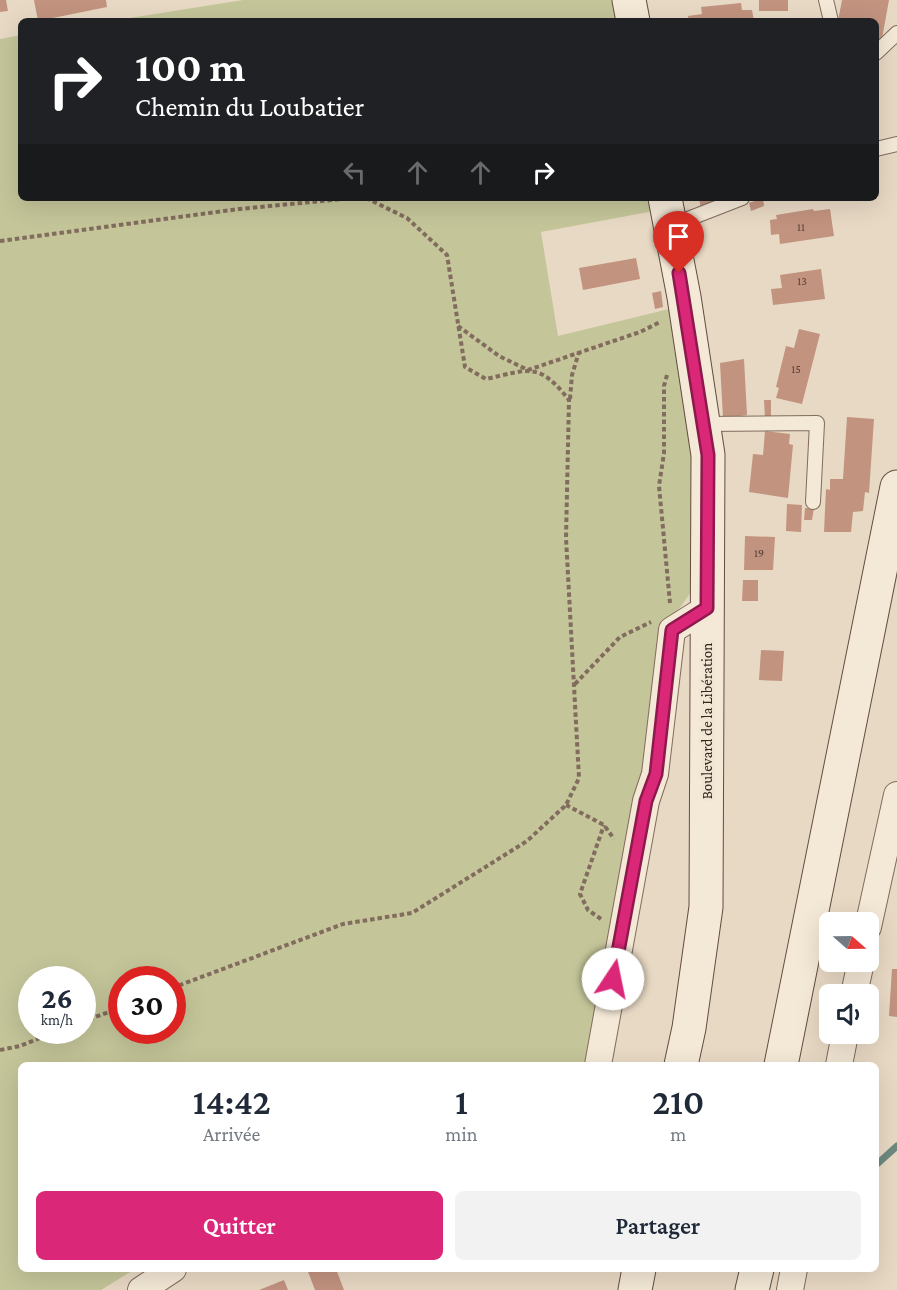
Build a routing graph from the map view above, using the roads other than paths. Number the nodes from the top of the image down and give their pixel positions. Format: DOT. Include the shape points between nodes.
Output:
graph roads {
  1 [pos="629,0"];
  2 [pos="826,0"];
  3 [pos="632,18"];
  4 [pos="830,18"];
  5 [pos="897,33"];
  6 [pos="879,50"];
  7 [pos="897,144"];
  8 [pos="879,148"];
  9 [pos="726,201"];
  10 [pos="667,212"];
  11 [pos="703,424"];
  12 [pos="897,487"];
  13 [pos="813,502"];
  14 [pos="897,593"];
  15 [pos="707,608"];
  16 [pos="897,795"];
  17 [pos="834,912"];
  18 [pos="871,912"];
  19 [pos="822,972"];
  20 [pos="843,1044"];
  21 [pos="599,1062"];
  22 [pos="681,1062"];
  23 [pos="782,1062"];
  24 [pos="804,1062"];
  25 [pos="839,1062"];
  26 [pos="169,1272"];
  27 [pos="638,1272"];
  28 [pos="734,1272"];
  29 [pos="756,1272"];
  30 [pos="793,1272"];
  31 [pos="147,1288"];
  32 [pos="635,1290"];
  33 [pos="730,1290"];
  34 [pos="752,1290"];
  35 [pos="790,1290"];
  1 -- 3 [label="main road"];
  2 -- 4 [label="lane"];
  5 -- 6 [label="lane"];
  7 -- 8 [label="lane"];
  9 -- 10 [label="lane"];
  10 -- 11 [label="main road, Boulevard de la Libération"];
  11 -- 13 [label="lane" via="817,423"];
  11 -- 15 [label="main road, Boulevard de la Libération" via="708,455"];
  12 -- 23 [label="main road"];
  14 -- 17 [label="main road"];
  15 -- 21 [label="street" via="672,630 656,774 646,801"];
  15 -- 22 [label="main road, Boulevard de la Libération" via="706,907"];
  16 -- 18 [label="street"];
  19 -- 24 [label="main road"];
  20 -- 25 [label="street"];
  26 -- 31 [label="street"];
  27 -- 32 [label="main road"];
  28 -- 33 [label="main road"];
  29 -- 34 [label="main road"];
  30 -- 35 [label="street"];
}
